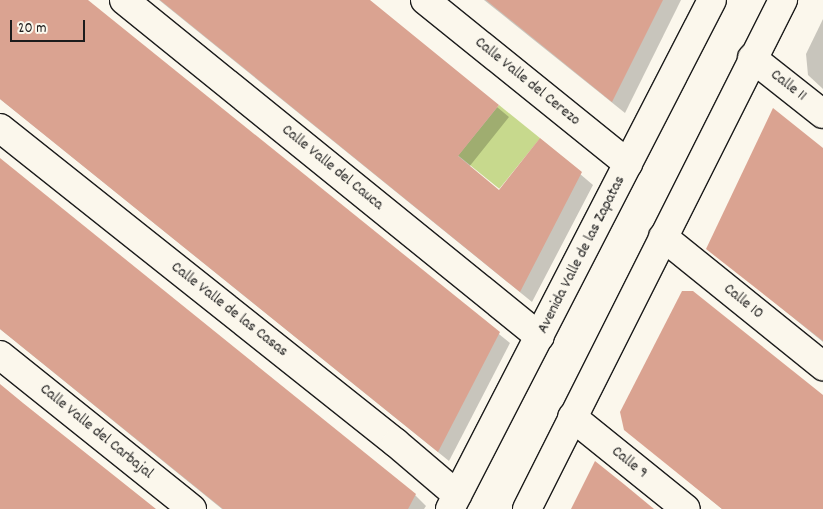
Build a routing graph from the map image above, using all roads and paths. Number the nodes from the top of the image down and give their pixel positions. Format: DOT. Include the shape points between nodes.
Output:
graph roads {
  1 [pos="124,0"];
  2 [pos="425,0"];
  3 [pos="712,0"];
  4 [pos="783,0"];
  5 [pos="752,58"];
  6 [pos="823,114"];
  7 [pos="0,128"];
  8 [pos="628,164"];
  9 [pos="663,237"];
  10 [pos="540,336"];
  11 [pos="0,355"];
  12 [pos="823,366"];
  13 [pos="572,416"];
  14 [pos="454,502"];
  15 [pos="192,509"];
  16 [pos="526,509"];
  17 [pos="686,509"];
  1 -- 10 [label="street, Calle Valle del Cauca"];
  2 -- 8 [label="street, Calle Valle del Cerezo"];
  3 -- 8 [label="street, Avenida Valle de las Zapatas"];
  4 -- 5 [label="street"];
  5 -- 6 [label="street, Calle 11"];
  5 -- 9 [label="street"];
  7 -- 14 [label="street, Calle Valle de las Casas" via="396,443"];
  8 -- 10 [label="street, Avenida Valle de las Zapatas"];
  9 -- 12 [label="street, Calle 10"];
  9 -- 13 [label="street"];
  10 -- 14 [label="street, Avenida Valle de las Zapatas"];
  11 -- 15 [label="street, Calle Valle del Carbajal"];
  13 -- 16 [label="street"];
  13 -- 17 [label="street, Calle 9"];
}
